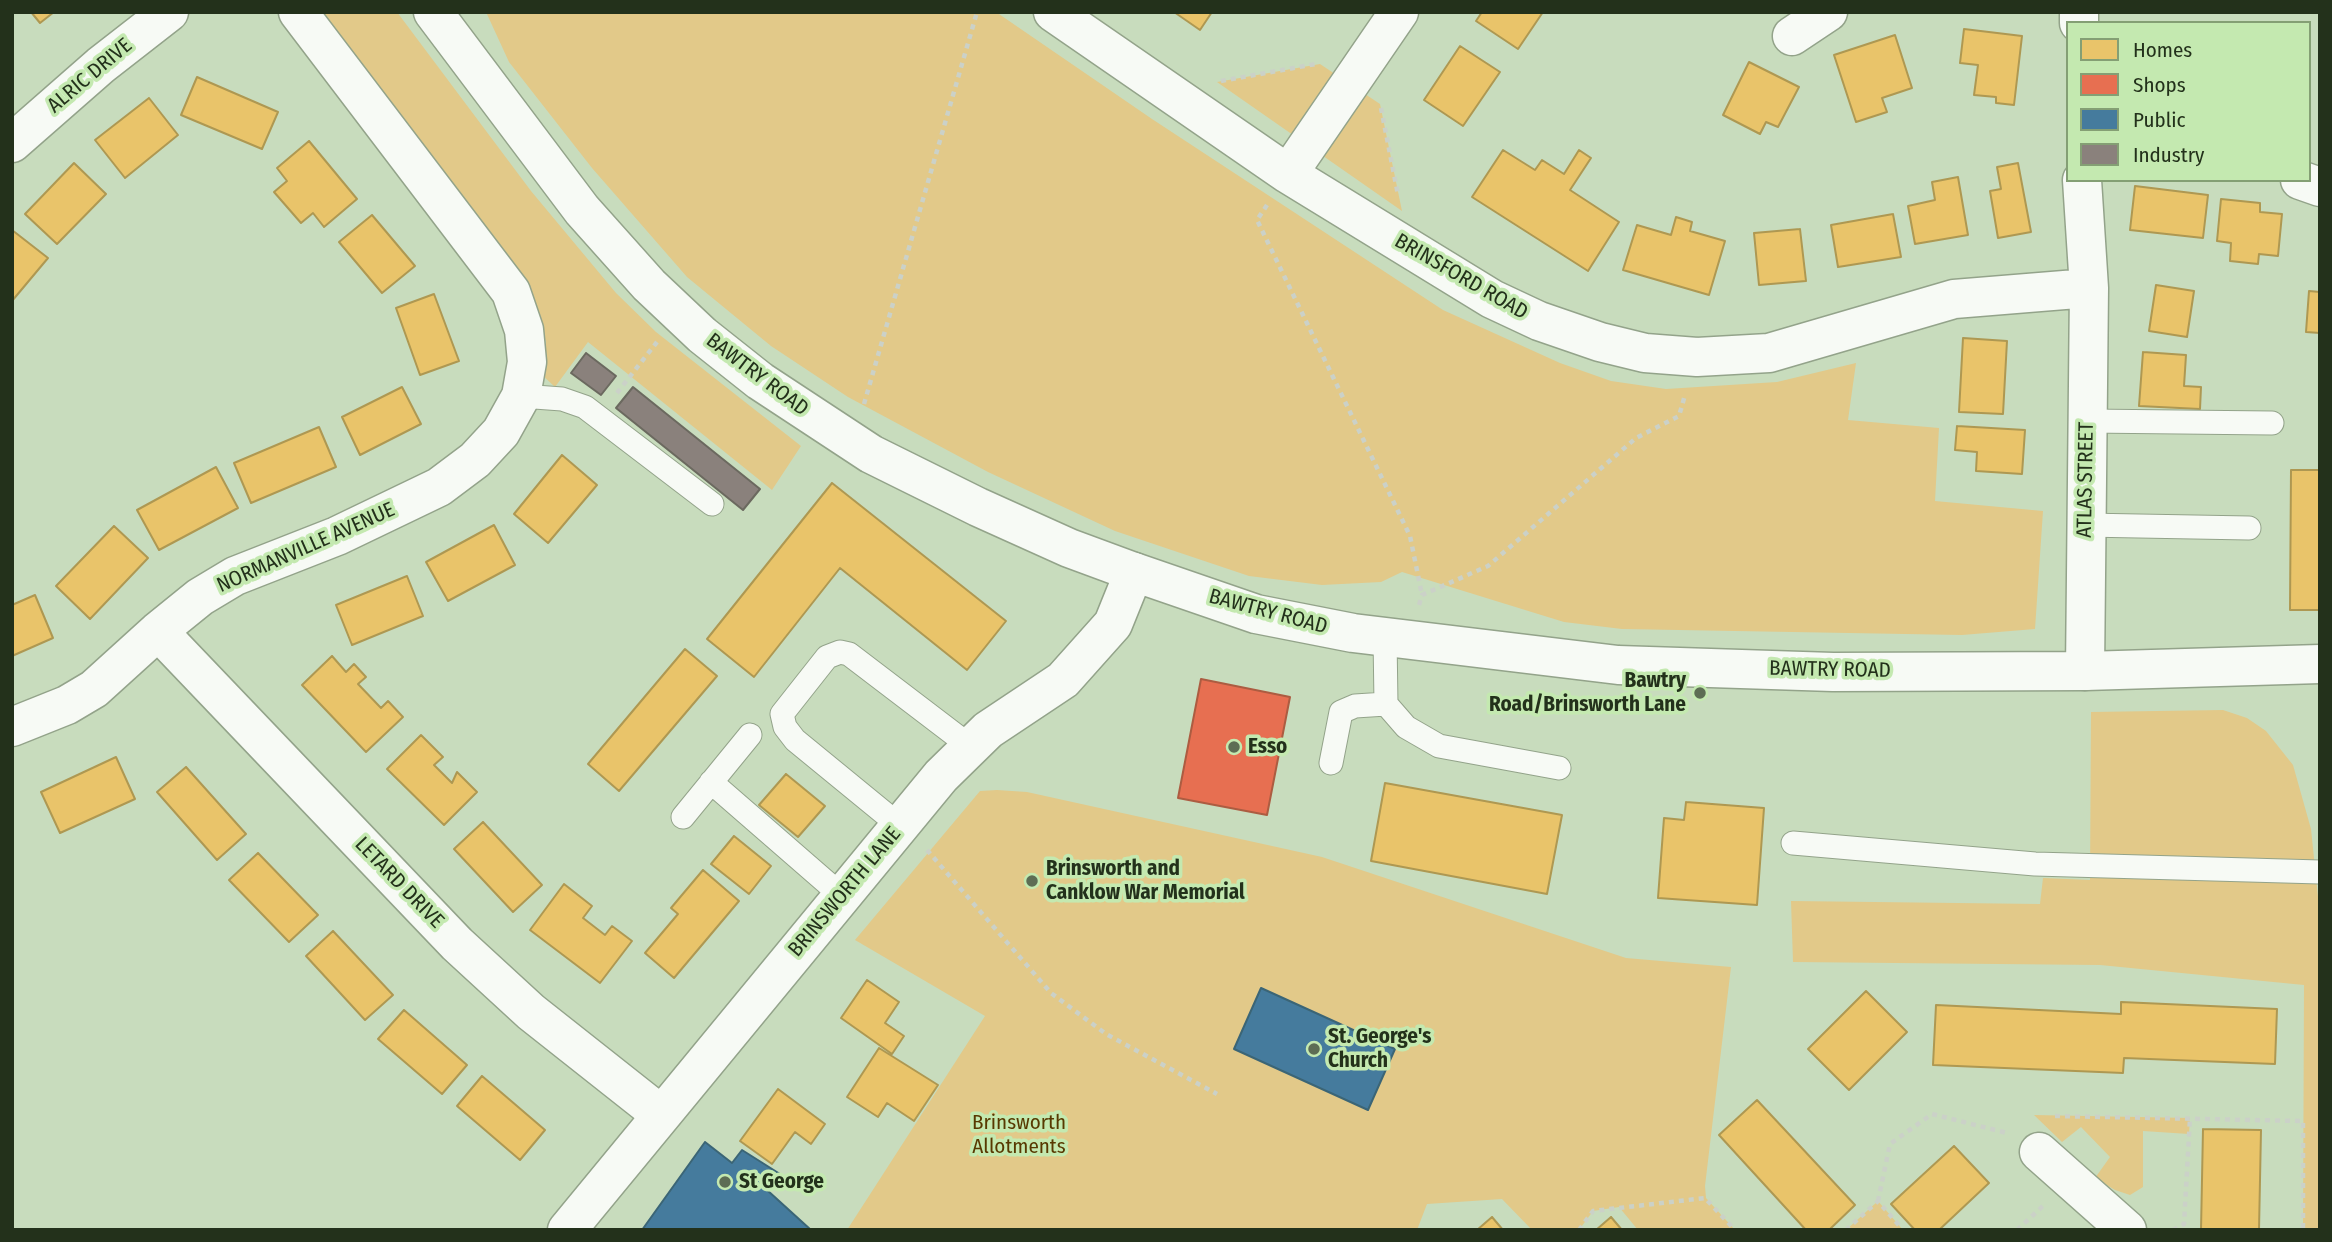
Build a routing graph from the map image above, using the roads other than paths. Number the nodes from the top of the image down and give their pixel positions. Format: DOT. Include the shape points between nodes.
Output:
graph roads {
  1 [pos="169,12"];
  2 [pos="298,12"];
  3 [pos="433,12"];
  4 [pos="1053,12"];
  5 [pos="1399,12"];
  6 [pos="1828,12"];
  7 [pos="1792,36"];
  8 [pos="12,143"];
  9 [pos="1288,174"];
  10 [pos="2082,182"];
  11 [pos="2089,288"];
  12 [pos="524,379"];
  13 [pos="2087,421"];
  14 [pos="2272,424"];
  15 [pos="712,504"];
  16 [pos="2084,525"];
  17 [pos="2249,528"];
  18 [pos="1133,572"];
  19 [pos="158,631"];
  20 [pos="1395,639"];
  21 [pos="2320,664"];
  22 [pos="2085,671"];
  23 [pos="1386,704"];
  24 [pos="12,727"];
  25 [pos="750,735"];
  26 [pos="971,747"];
  27 [pos="1331,763"];
  28 [pos="1559,768"];
  29 [pos="711,782"];
  30 [pos="683,817"];
  31 [pos="900,826"];
  32 [pos="1793,844"];
  33 [pos="2320,872"];
  34 [pos="841,895"];
  35 [pos="660,1114"];
  36 [pos="2039,1152"];
  37 [pos="567,1230"];
  38 [pos="2127,1230"];
  1 -- 8 [label="street, ALRIC DRIVE"];
  2 -- 12 [label="street" via="511,292 524,330"];
  3 -- 18 [label="street, BAWTRY ROAD" via="582,210 649,285 761,381 853,442 947,493"];
  4 -- 9 [label="street, BRINSFORD ROAD"];
  5 -- 9 [label="street"];
  6 -- 7 [label="street"];
  9 -- 11 [label="street, BRINSFORD ROAD" via="1492,299 1539,321 1645,353 1697,357 1769,353 1954,299"];
  10 -- 11 [label="street, ATLAS STREET"];
  11 -- 13 [label="street, ATLAS STREET"];
  12 -- 15 [label="lane" via="599,416"];
  12 -- 19 [label="street, NORMANVILLE AVENUE" via="501,432 475,460 439,487 337,537 235,576"];
  13 -- 14 [label="lane"];
  13 -- 16 [label="street, ATLAS STREET"];
  16 -- 17 [label="lane"];
  16 -- 22 [label="street, ATLAS STREET"];
  18 -- 20 [label="street, BAWTRY ROAD" via="1256,614"];
  18 -- 26 [label="street, BRINSWORTH LANE" via="1113,624 1063,680 1016,709"];
  19 -- 24 [label="street, NORMANVILLE AVENUE" via="94,689"];
  19 -- 35 [label="street, LETARD DRIVE" via="457,944 531,1012"];
  20 -- 22 [label="street, BAWTRY ROAD" via="1618,665"];
  20 -- 23 [label="lane"];
  21 -- 22 [label="street, BAWTRY ROAD"];
  23 -- 27 [label="lane" via="1341,712"];
  23 -- 28 [label="lane" via="1406,727 1439,746"];
  25 -- 29 [label="lane"];
  26 -- 31 [label="street, BRINSWORTH LANE"];
  26 -- 31 [label="lane" via="849,654 827,657 782,714 785,727 794,740"];
  29 -- 30 [label="lane"];
  29 -- 34 [label="lane"];
  31 -- 34 [label="street, BRINSWORTH LANE"];
  32 -- 33 [label="lane" via="2035,864"];
  34 -- 35 [label="street, BRINSWORTH LANE"];
  35 -- 37 [label="street, BRINSWORTH LANE"];
  36 -- 38 [label="street"];
}
